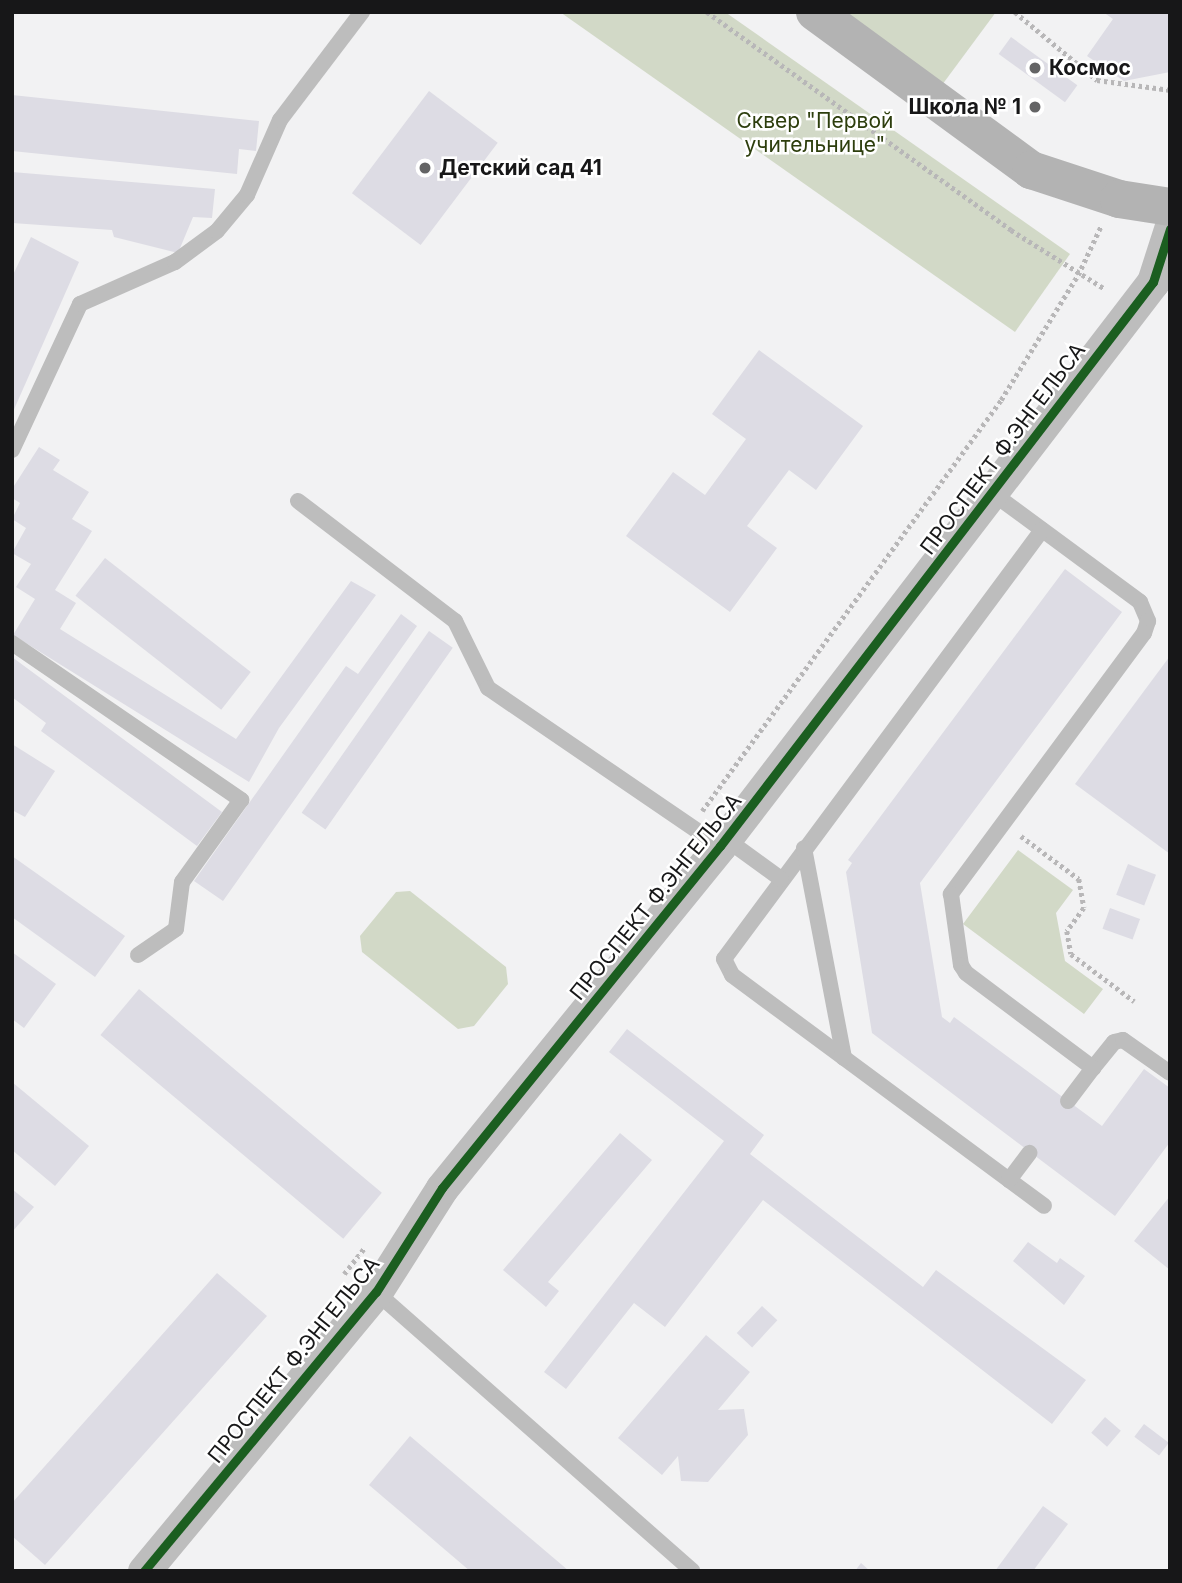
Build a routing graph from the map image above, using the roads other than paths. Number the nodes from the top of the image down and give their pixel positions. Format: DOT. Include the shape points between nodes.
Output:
graph roads {
  1 [pos="362,12"];
  2 [pos="815,12"];
  3 [pos="1170,207"];
  4 [pos="1170,229"];
  5 [pos="12,450"];
  6 [pos="992,492"];
  7 [pos="298,501"];
  8 [pos="1042,530"];
  9 [pos="12,643"];
  10 [pos="723,843"];
  11 [pos="804,848"];
  12 [pos="781,880"];
  13 [pos="138,955"];
  14 [pos="844,1058"];
  15 [pos="1093,1068"];
  16 [pos="1170,1073"];
  17 [pos="1068,1101"];
  18 [pos="1029,1153"];
  19 [pos="1009,1180"];
  20 [pos="1044,1206"];
  21 [pos="376,1292"];
  22 [pos="144,1571"];
  23 [pos="693,1571"];
  1 -- 5 [label="lane" via="280,120 247,195 217,231 175,262 80,304"];
  2 -- 3 [label="main road" via="1031,170 1119,199"];
  4 -- 6 [label="street, ПРОСПЕКТ Ф.ЭНГЕЛЬСА" via="1153,282"];
  6 -- 8 [label="lane"];
  6 -- 10 [label="street, ПРОСПЕКТ Ф.ЭНГЕЛЬСА"];
  7 -- 10 [label="lane" via="455,621 488,688"];
  8 -- 11 [label="lane"];
  8 -- 15 [label="lane" via="1140,602 1148,621 1144,633 951,894 963,970"];
  9 -- 13 [label="lane" via="241,800 182,882 176,929"];
  10 -- 12 [label="lane"];
  10 -- 21 [label="street, ПРОСПЕКТ Ф.ЭНГЕЛЬСА" via="442,1188"];
  11 -- 12 [label="lane"];
  11 -- 14 [label="lane"];
  12 -- 14 [label="lane" via="727,951 725,968"];
  14 -- 19 [label="lane"];
  15 -- 16 [label="lane" via="1114,1042 1123,1040"];
  15 -- 17 [label="lane"];
  18 -- 19 [label="lane"];
  19 -- 20 [label="lane"];
  21 -- 22 [label="street, ПРОСПЕКТ Ф.ЭНГЕЛЬСА"];
  21 -- 23 [label="lane"];
}
